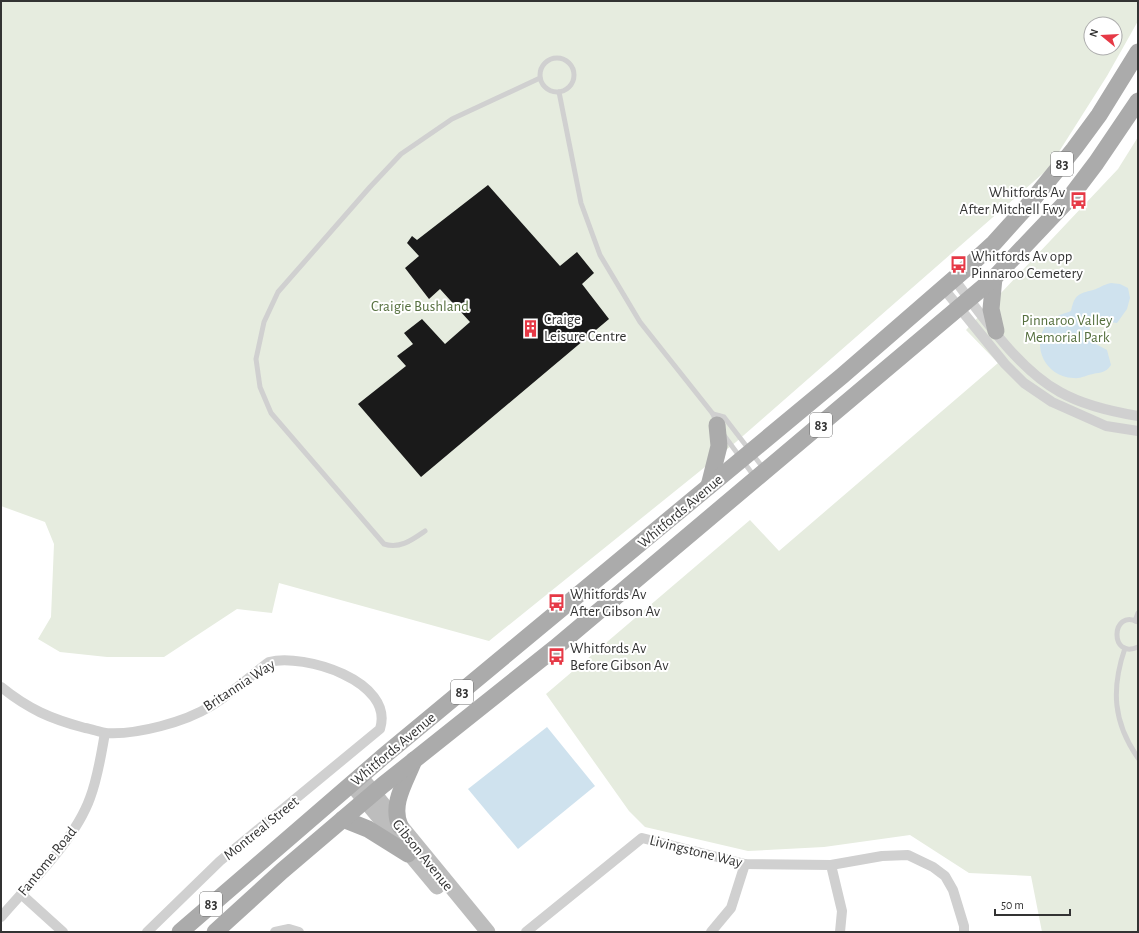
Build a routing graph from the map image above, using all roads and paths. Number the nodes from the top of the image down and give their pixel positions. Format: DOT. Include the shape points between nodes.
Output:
graph roads {
  1 [pos="1138,52"];
  2 [pos="540,78"];
  3 [pos="559,92"];
  4 [pos="1138,101"];
  5 [pos="994,278"];
  6 [pos="949,284"];
  7 [pos="965,303"];
  8 [pos="996,331"];
  9 [pos="1138,416"];
  10 [pos="715,419"];
  11 [pos="1138,431"];
  12 [pos="746,456"];
  13 [pos="761,475"];
  14 [pos="709,486"];
  15 [pos="425,531"];
  16 [pos="1138,613"];
  17 [pos="1137,621"];
  18 [pos="1138,647"];
  19 [pos="1125,648"];
  20 [pos="1,687"];
  21 [pos="380,729"];
  22 [pos="106,733"];
  23 [pos="415,758"];
  24 [pos="1138,758"];
  25 [pos="356,780"];
  26 [pos="369,797"];
  27 [pos="343,819"];
  28 [pos="400,826"];
  29 [pos="408,854"];
  30 [pos="745,864"];
  31 [pos="831,865"];
  32 [pos="21,894"];
  33 [pos="1,917"];
  34 [pos="63,932"];
  35 [pos="147,932"];
  36 [pos="180,932"];
  37 [pos="215,932"];
  38 [pos="275,932"];
  39 [pos="299,932"];
  40 [pos="476,932"];
  41 [pos="488,932"];
  42 [pos="526,932"];
  43 [pos="711,932"];
  44 [pos="840,932"];
  45 [pos="964,932"];
  1 -- 6 [label="main road, Whitfords Avenue / 83" via="1099,115 1030,203 994,243"];
  2 -- 3 [label="lane" via="547,89"];
  2 -- 3 [label="lane" via="540,71 549,60 564,60 573,70 573,78 566,90"];
  2 -- 15 [label="lane" via="452,119 401,154 278,292 264,322 256,359 260,387 271,414 384,544 393,547 401,545"];
  3 -- 10 [label="lane" via="581,203 600,255 640,322"];
  4 -- 5 [label="main road, Whitfords Avenue / 83" via="1068,200"];
  5 -- 7 [label="main road, Whitfords Avenue / 83"];
  5 -- 8 [label="main road" via="991,309"];
  6 -- 7 [label="street"];
  6 -- 12 [label="main road, Whitfords Avenue / 83"];
  7 -- 8 [label="street"];
  7 -- 11 [label="street" via="1005,364 1024,383 1052,402 1106,426"];
  7 -- 13 [label="main road, Whitfords Avenue / 83"];
  8 -- 9 [label="street" via="1014,355 1060,393 1111,411"];
  10 -- 12 [label="lane"];
  10 -- 12 [label="lane" via="724,417"];
  10 -- 14 [label="main road" via="719,446"];
  12 -- 13 [label="lane"];
  12 -- 13 [label="lane"];
  12 -- 14 [label="main road, Whitfords Avenue / 83"];
  13 -- 23 [label="main road, Whitfords Avenue / 83" via="554,648"];
  14 -- 25 [label="main road, Whitfords Avenue / 83"];
  16 -- 17 [label="lane"];
  17 -- 19 [label="lane" via="1123,622 1117,630 1118,641"];
  18 -- 19 [label="lane"];
  19 -- 24 [label="lane" via="1116,688 1117,715 1124,734"];
  20 -- 22 [label="street, Britannia Way" via="20,702 43,714 62,722"];
  21 -- 22 [label="street, Britannia Way" via="381,711 362,684 334,670 284,659 269,662 210,706 177,721 137,730"];
  21 -- 35 [label="street, Montreal Street" via="220,861"];
  22 -- 32 [label="street, Fantome Road" via="98,772 82,817 68,838"];
  23 -- 26 [label="main road, Whitfords Avenue / 83"];
  23 -- 28 [label="main road" via="397,800 396,816"];
  25 -- 26 [label="main road, Gibson Avenue"];
  25 -- 36 [label="main road, Whitfords Avenue / 83"];
  26 -- 27 [label="main road, Whitfords Avenue / 83"];
  26 -- 28 [label="main road, Gibson Avenue"];
  26 -- 29 [label="main road, Gibson Avenue"];
  27 -- 29 [label="main road" via="368,829"];
  27 -- 37 [label="main road, Whitfords Avenue / 83"];
  28 -- 41 [label="main road, Gibson Avenue"];
  29 -- 40 [label="main road, Gibson Avenue"];
  30 -- 31 [label="street, Livingstone Way"];
  30 -- 42 [label="street, Livingstone Way" via="642,838"];
  30 -- 43 [label="street" via="730,908"];
  31 -- 44 [label="street" via="842,911"];
  31 -- 45 [label="street, Livingstone Way" via="882,856 908,855 921,861 945,876 953,890"];
  32 -- 33 [label="street, Fantome Road"];
  32 -- 34 [label="street"];
  38 -- 39 [label="street" via="289,929"];
}
